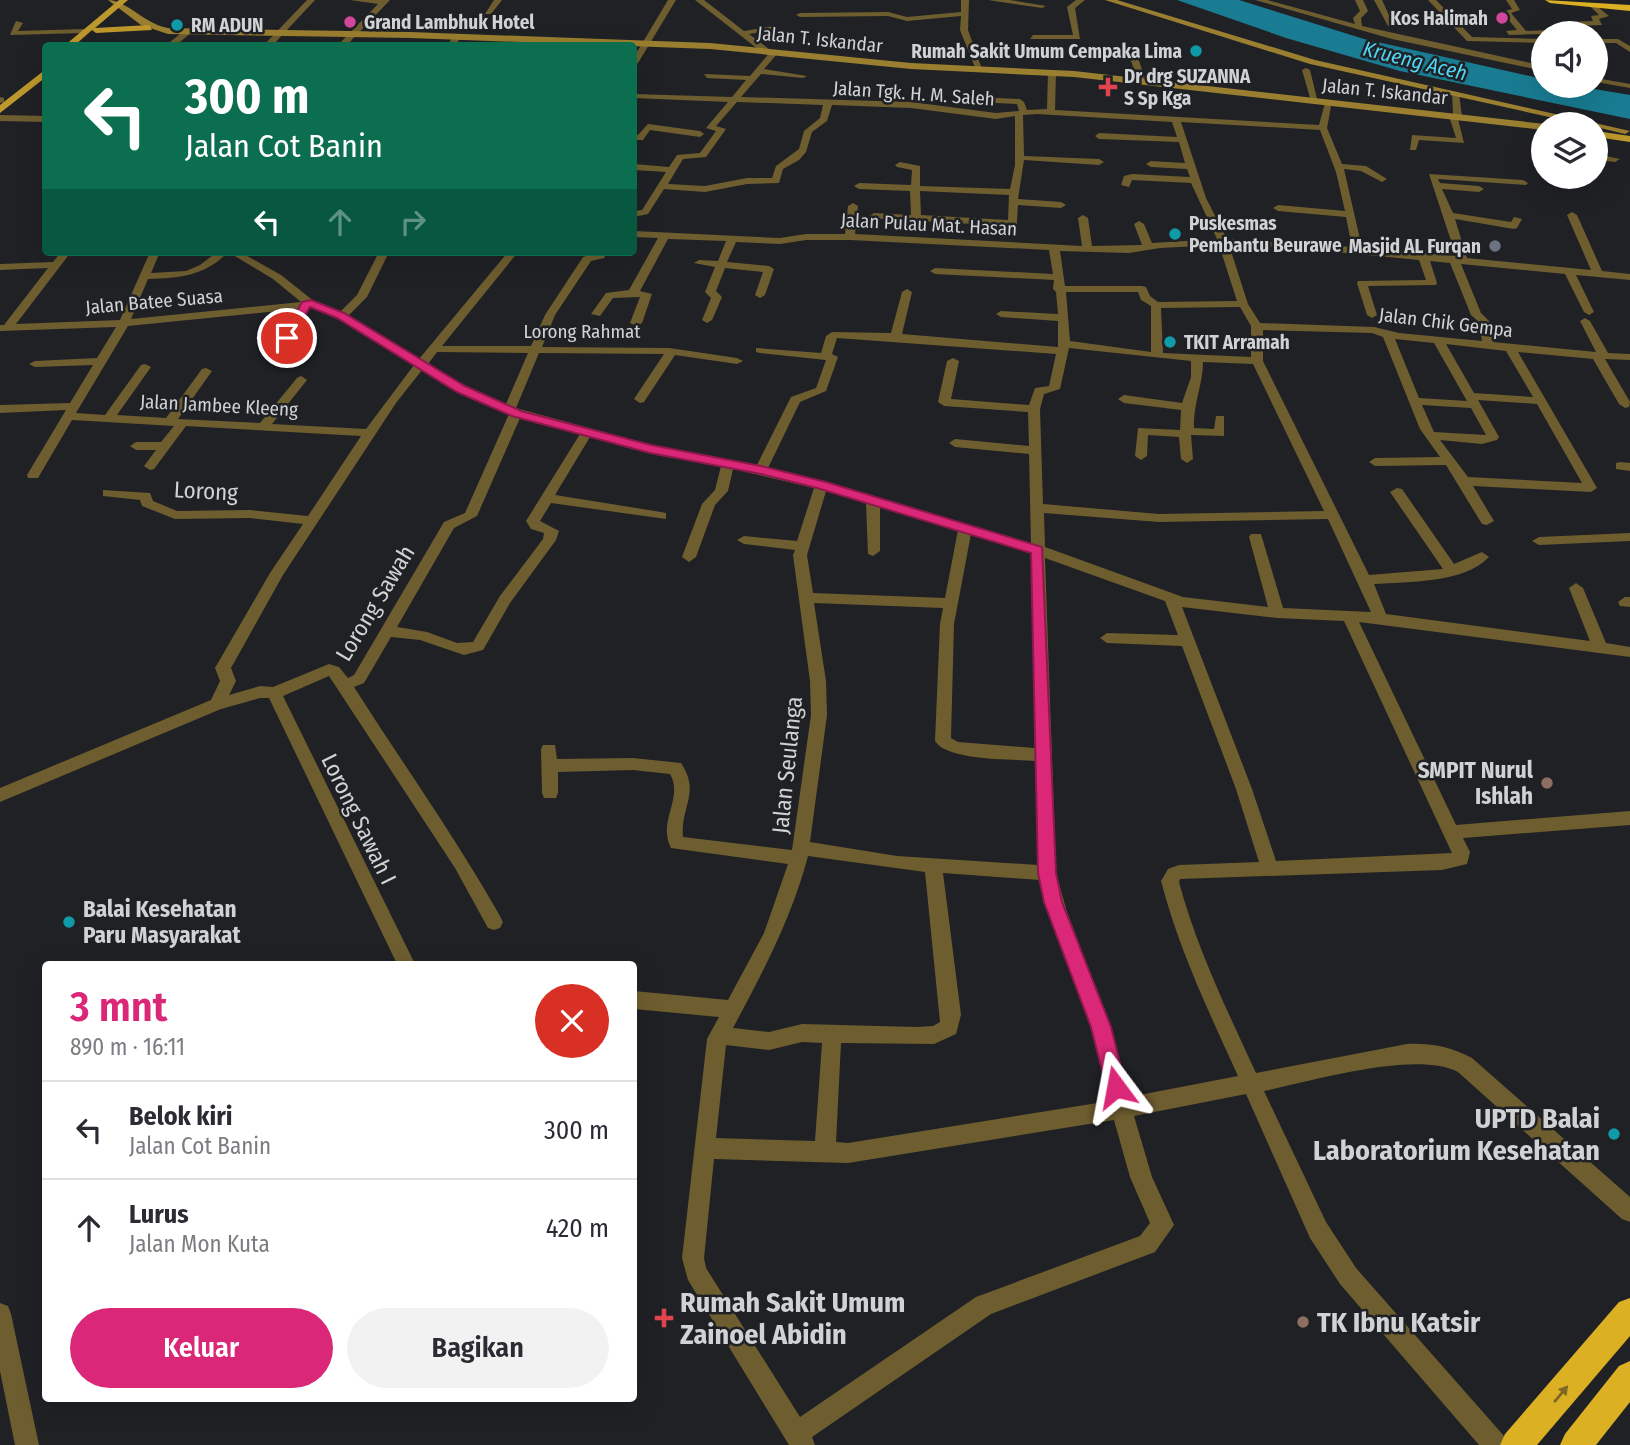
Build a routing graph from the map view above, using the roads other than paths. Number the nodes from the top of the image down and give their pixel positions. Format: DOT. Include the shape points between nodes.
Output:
graph roads {
  1 [pos="132,0"];
  2 [pos="311,0"];
  3 [pos="354,0"];
  4 [pos="498,0"];
  5 [pos="672,0"];
  6 [pos="699,0"];
  7 [pos="965,0"];
  8 [pos="992,0"];
  9 [pos="1081,0"];
  10 [pos="1109,0"];
  11 [pos="1259,0"];
  12 [pos="1359,0"];
  13 [pos="1378,0"];
  14 [pos="1432,0"];
  15 [pos="1510,0"];
  16 [pos="1550,0"];
  17 [pos="1570,0"];
  18 [pos="1624,0"];
  19 [pos="385,1"];
  20 [pos="1442,1"];
  21 [pos="1596,3"];
  22 [pos="119,4"];
  23 [pos="1630,4"];
  24 [pos="1042,6"];
  25 [pos="488,12"];
  26 [pos="964,14"];
  27 [pos="800,15"];
  28 [pos="19,23"];
  29 [pos="1391,24"];
  30 [pos="149,27"];
  31 [pos="771,28"];
  32 [pos="1359,28"];
  33 [pos="96,30"];
  34 [pos="85,31"];
  35 [pos="1523,32"];
  36 [pos="188,33"];
  37 [pos="352,33"];
  38 [pos="744,33"];
  39 [pos="278,34"];
  40 [pos="457,37"];
  41 [pos="1033,37"];
  42 [pos="1514,40"];
  43 [pos="1531,41"];
  44 [pos="1608,41"];
  45 [pos="73,42"];
  46 [pos="82,42"];
  47 [pos="175,42"];
  48 [pos="271,42"];
  49 [pos="344,42"];
  50 [pos="454,42"];
  51 [pos="508,42"];
  52 [pos="637,43"];
  53 [pos="646,43"];
  54 [pos="1138,50"];
  55 [pos="1630,50"];
  56 [pos="770,52"];
  57 [pos="637,58"];
  58 [pos="1531,66"];
  59 [pos="980,70"];
  60 [pos="1306,70"];
  61 [pos="42,71"];
  62 [pos="758,71"];
  63 [pos="1052,72"];
  64 [pos="707,76"];
  65 [pos="803,76"];
  66 [pos="751,78"];
  67 [pos="1142,81"];
  68 [pos="1608,82"];
  69 [pos="1630,86"];
  70 [pos="1455,93"];
  71 [pos="637,96"];
  72 [pos="733,100"];
  73 [pos="977,100"];
  74 [pos="1315,101"];
  75 [pos="828,102"];
  76 [pos="0,103"];
  77 [pos="1329,103"];
  78 [pos="1051,112"];
  79 [pos="1021,114"];
  80 [pos="1099,114"];
  81 [pos="1455,117"];
  82 [pos="0,118"];
  83 [pos="1531,119"];
  84 [pos="42,120"];
  85 [pos="1176,120"];
  86 [pos="1531,122"];
  87 [pos="1323,128"];
  88 [pos="1608,131"];
  89 [pos="1608,133"];
  90 [pos="700,134"];
  91 [pos="1629,134"];
  92 [pos="1099,136"];
  93 [pos="637,138"];
  94 [pos="1184,140"];
  95 [pos="1413,148"];
  96 [pos="1026,158"];
  97 [pos="1608,158"];
  98 [pos="1615,159"];
  99 [pos="1151,164"];
  100 [pos="900,165"];
  101 [pos="1191,166"];
  102 [pos="1338,166"];
  103 [pos="637,167"];
  104 [pos="671,171"];
  105 [pos="1382,179"];
  106 [pos="1195,180"];
  107 [pos="1523,183"];
  108 [pos="1126,185"];
  109 [pos="662,186"];
  110 [pos="1436,186"];
  111 [pos="859,187"];
  112 [pos="915,189"];
  113 [pos="1506,191"];
  114 [pos="1014,197"];
  115 [pos="1061,205"];
  116 [pos="853,206"];
  117 [pos="1278,208"];
  118 [pos="637,213"];
  119 [pos="1350,214"];
  120 [pos="1449,215"];
  121 [pos="1572,215"];
  122 [pos="874,216"];
  123 [pos="918,218"];
  124 [pos="1083,218"];
  125 [pos="1517,219"];
  126 [pos="1012,223"];
  127 [pos="1139,224"];
  128 [pos="637,233"];
  129 [pos="665,235"];
  130 [pos="850,237"];
  131 [pos="732,239"];
  132 [pos="918,241"];
  133 [pos="1223,242"];
  134 [pos="1012,245"];
  135 [pos="1055,247"];
  136 [pos="1148,247"];
  137 [pos="1087,249"];
  138 [pos="1357,249"];
  139 [pos="62,256"];
  140 [pos="153,256"];
  141 [pos="218,256"];
  142 [pos="240,256"];
  143 [pos="261,256"];
  144 [pos="382,256"];
  145 [pos="509,256"];
  146 [pos="600,256"];
  147 [pos="1423,256"];
  148 [pos="1458,259"];
  149 [pos="699,263"];
  150 [pos="254,264"];
  151 [pos="54,265"];
  152 [pos="720,265"];
  153 [pos="0,268"];
  154 [pos="935,271"];
  155 [pos="1568,271"];
  156 [pos="1598,274"];
  157 [pos="144,275"];
  158 [pos="1630,277"];
  159 [pos="1057,283"];
  160 [pos="907,292"];
  161 [pos="628,294"];
  162 [pos="760,295"];
  163 [pos="308,304"];
  164 [pos="1243,304"];
  165 [pos="1156,305"];
  166 [pos="596,314"];
  167 [pos="1001,314"];
  168 [pos="1372,315"];
  169 [pos="341,316"];
  170 [pos="1063,318"];
  171 [pos="707,320"];
  172 [pos="124,323"];
  173 [pos="636,323"];
  174 [pos="1257,326"];
  175 [pos="4,328"];
  176 [pos="896,337"];
  177 [pos="1389,337"];
  178 [pos="261,338"];
  179 [pos="1438,339"];
  180 [pos="1488,345"];
  181 [pos="1064,347"];
  182 [pos="436,349"];
  183 [pos="534,349"];
  184 [pos="1511,349"];
  185 [pos="760,350"];
  186 [pos="669,351"];
  187 [pos="826,355"];
  188 [pos="1157,356"];
  189 [pos="1600,356"];
  190 [pos="1630,357"];
  191 [pos="1197,358"];
  192 [pos="102,361"];
  193 [pos="737,361"];
  194 [pos="1256,361"];
  195 [pos="953,362"];
  196 [pos="421,363"];
  197 [pos="36,364"];
  198 [pos="145,367"];
  199 [pos="206,371"];
  200 [pos="301,380"];
  201 [pos="640,399"];
  202 [pos="1124,399"];
  203 [pos="1415,401"];
  204 [pos="1473,401"];
  205 [pos="1542,401"];
  206 [pos="1625,404"];
  207 [pos="1187,407"];
  208 [pos="0,409"];
  209 [pos="1034,409"];
  210 [pos="70,411"];
  211 [pos="513,412"];
  212 [pos="108,419"];
  213 [pos="1220,419"];
  214 [pos="176,423"];
  215 [pos="264,426"];
  216 [pos="587,432"];
  217 [pos="1186,432"];
  218 [pos="369,433"];
  219 [pos="1430,435"];
  220 [pos="955,443"];
  221 [pos="136,446"];
  222 [pos="165,446"];
  223 [pos="1036,451"];
  224 [pos="1142,456"];
  225 [pos="1187,459"];
  226 [pos="1449,461"];
  227 [pos="1375,462"];
  228 [pos="728,464"];
  229 [pos="150,467"];
  230 [pos="761,470"];
  231 [pos="33,475"];
  232 [pos="1464,481"];
  233 [pos="821,485"];
  234 [pos="1397,492"];
  235 [pos="108,493"];
  236 [pos="546,498"];
  237 [pos="873,500"];
  238 [pos="1037,508"];
  239 [pos="1332,515"];
  240 [pos="661,516"];
  241 [pos="310,520"];
  242 [pos="1487,521"];
  243 [pos="965,528"];
  244 [pos="1256,537"];
  245 [pos="1630,537"];
  246 [pos="744,540"];
  247 [pos="1539,541"];
  248 [pos="801,546"];
  249 [pos="1038,550"];
  250 [pos="873,551"];
  251 [pos="689,557"];
  252 [pos="1482,557"];
  253 [pos="1452,572"];
  254 [pos="1365,580"];
  255 [pos="1576,588"];
  256 [pos="806,598"];
  257 [pos="1172,600"];
  258 [pos="951,603"];
  259 [pos="1277,614"];
  260 [pos="1350,618"];
  261 [pos="1380,618"];
  262 [pos="387,631"];
  263 [pos="1107,638"];
  264 [pos="1188,641"];
  265 [pos="1601,649"];
  266 [pos="1630,652"];
  267 [pos="345,685"];
  268 [pos="274,693"];
  269 [pos="217,704"];
  270 [pos="1043,755"];
  271 [pos="550,793"];
  272 [pos="0,794"];
  273 [pos="1630,818"];
  274 [pos="1451,832"];
  275 [pos="800,853"];
  276 [pos="933,867"];
  277 [pos="1270,870"];
  278 [pos="1047,873"];
  279 [pos="494,922"];
  280 [pos="405,961"];
  281 [pos="637,1000"];
  282 [pos="732,1009"];
  283 [pos="832,1033"];
  284 [pos="718,1035"];
  285 [pos="1250,1083"];
  286 [pos="1120,1109"];
  287 [pos="705,1148"];
  288 [pos="825,1154"];
  289 [pos="1630,1211"];
  290 [pos="1630,1313"];
  291 [pos="0,1314"];
  292 [pos="1630,1378"];
  293 [pos="799,1439"];
  294 [pos="27,1445"];
  295 [pos="1495,1445"];
  296 [pos="1516,1445"];
  297 [pos="1576,1445"];
  1 -- 22 [label="main road"];
  2 -- 39 [label="street"];
  3 -- 19 [label="street"];
  4 -- 25 [label="street"];
  5 -- 53 [label="street"];
  6 -- 38 [label="street"];
  7 -- 26 [label="street"];
  8 -- 24 [label="street"];
  9 -- 41 [label="street" via="1071,8 1077,37"];
  10 -- 70 [label="street" via="1285,55"];
  11 -- 32 [label="street"];
  12 -- 32 [label="street" via="1364,11 1357,18"];
  13 -- 29 [label="street"];
  14 -- 20 [label="street"];
  14 -- 42 [label="street" via="1469,39"];
  15 -- 35 [label="street" via="1516,11 1506,12"];
  16 -- 21 [label="highway"];
  17 -- 23 [label="highway"];
  18 -- 23 [label="highway"];
  19 -- 37 [label="street"];
  21 -- 23 [label="highway"];
  21 -- 35 [label="street" via="1605,16 1594,18 1598,23 1573,24 1577,31"];
  22 -- 30 [label="street, Jalan T. Iskandar"];
  22 -- 33 [label="main road"];
  22 -- 34 [label="main road"];
  26 -- 27 [label="street" via="906,19 888,13"];
  26 -- 59 [label="street" via="966,39"];
  28 -- 34 [label="street" via="13,33"];
  30 -- 33 [label="main road"];
  30 -- 36 [label="street, Jalan T. Iskandar"];
  31 -- 38 [label="street"];
  32 -- 58 [label="street"];
  33 -- 46 [label="main road"];
  34 -- 45 [label="main road"];
  35 -- 42 [label="street" via="1508,33"];
  36 -- 39 [label="street, Jalan T. Iskandar"];
  36 -- 47 [label="street"];
  37 -- 39 [label="street, Jalan T. Iskandar"];
  37 -- 40 [label="street, Jalan T. Iskandar"];
  37 -- 49 [label="street"];
  38 -- 56 [label="street"];
  39 -- 48 [label="street"];
  40 -- 50 [label="street"];
  40 -- 51 [label="street, Jalan T. Iskandar"];
  42 -- 43 [label="street"];
  44 -- 55 [label="street" via="1618,41"];
  52 -- 53 [label="street, Jalan T. Iskandar"];
  53 -- 56 [label="street, Jalan T. Iskandar"];
  53 -- 57 [label="street"];
  54 -- 67 [label="street" via="1134,58"];
  56 -- 59 [label="street, Jalan T. Iskandar"];
  56 -- 62 [label="street"];
  59 -- 63 [label="street, Jalan T. Iskandar"];
  60 -- 74 [label="street"];
  61 -- 76 [label="main road"];
  62 -- 65 [label="street"];
  62 -- 66 [label="street"];
  63 -- 67 [label="street, Jalan T. Iskandar"];
  63 -- 78 [label="street"];
  64 -- 66 [label="street"];
  66 -- 72 [label="street"];
  67 -- 74 [label="street, Jalan T. Iskandar"];
  68 -- 69 [label="street"];
  70 -- 81 [label="street"];
  70 -- 83 [label="street"];
  71 -- 72 [label="street, Jalan Tgk. H. M. Saleh"];
  72 -- 75 [label="street, Jalan Tgk. H. M. Saleh"];
  72 -- 104 [label="street" via="710,128 722,129 704,155 680,157"];
  73 -- 79 [label="street" via="1020,102"];
  74 -- 77 [label="street, Jalan T. Iskandar"];
  75 -- 79 [label="street, Jalan Tgk. H. M. Saleh" via="922,106 975,115"];
  75 -- 109 [label="street" via="822,121 808,131 803,150 779,168 775,181 705,189"];
  77 -- 81 [label="street, Jalan T. Iskandar"];
  77 -- 87 [label="street"];
  78 -- 79 [label="street, Jalan Tgk. H. M. Saleh"];
  78 -- 80 [label="street, Jalan Tgk. H. M. Saleh"];
  79 -- 114 [label="street"];
  80 -- 85 [label="street, Jalan Tgk. H. M. Saleh"];
  80 -- 92 [label="street"];
  81 -- 86 [label="street, Jalan T. Iskandar"];
  81 -- 95 [label="street" via="1461,141 1415,137"];
  82 -- 84 [label="street"];
  85 -- 87 [label="street, Jalan Tgk. H. M. Saleh"];
  85 -- 94 [label="street"];
  87 -- 102 [label="street"];
  88 -- 91 [label="street"];
  89 -- 91 [label="main road"];
  90 -- 93 [label="street" via="648,127"];
  92 -- 94 [label="street"];
  92 -- 96 [label="street" via="1099,166"];
  94 -- 101 [label="street"];
  97 -- 98 [label="street"];
  99 -- 101 [label="street"];
  100 -- 112 [label="street" via="917,169"];
  101 -- 106 [label="street"];
  102 -- 105 [label="street" via="1363,168"];
  102 -- 119 [label="street"];
  103 -- 104 [label="street"];
  104 -- 109 [label="street"];
  106 -- 108 [label="street" via="1132,177 1126,178"];
  106 -- 133 [label="street"];
  107 -- 110 [label="street" via="1434,175"];
  109 -- 118 [label="street" via="645,212"];
  110 -- 113 [label="street"];
  110 -- 120 [label="street"];
  111 -- 112 [label="street"];
  112 -- 114 [label="street"];
  112 -- 123 [label="street"];
  114 -- 115 [label="street"];
  114 -- 126 [label="street"];
  116 -- 130 [label="street"];
  117 -- 119 [label="street"];
  119 -- 138 [label="street"];
  120 -- 125 [label="street" via="1514,226"];
  120 -- 148 [label="street"];
  121 -- 156 [label="street"];
  122 -- 123 [label="street"];
  123 -- 126 [label="street"];
  123 -- 132 [label="street"];
  124 -- 137 [label="street"];
  126 -- 134 [label="street"];
  127 -- 136 [label="street"];
  128 -- 129 [label="street, Jalan Pulau Mat. Hasan"];
  129 -- 131 [label="street, Jalan Pulau Mat. Hasan"];
  129 -- 161 [label="street"];
  130 -- 131 [label="street, Jalan Pulau Mat. Hasan"];
  130 -- 132 [label="street, Jalan Pulau Mat. Hasan"];
  131 -- 152 [label="street"];
  132 -- 134 [label="street, Jalan Pulau Mat. Hasan"];
  133 -- 136 [label="street, Jalan Pulau Mat. Hasan"];
  133 -- 138 [label="street, Jalan Pulau Mat. Hasan"];
  133 -- 164 [label="street"];
  134 -- 135 [label="street, Jalan Pulau Mat. Hasan"];
  135 -- 137 [label="street, Jalan Pulau Mat. Hasan"];
  135 -- 159 [label="street"];
  136 -- 137 [label="street, Jalan Pulau Mat. Hasan"];
  138 -- 147 [label="street, Jalan Pulau Mat. Hasan"];
  139 -- 151 [label="street"];
  140 -- 157 [label="street"];
  141 -- 157 [label="street" via="194,274"];
  142 -- 150 [label="street"];
  143 -- 150 [label="street"];
  144 -- 169 [label="street" via="362,297"];
  145 -- 182 [label="street"];
  146 -- 183 [label="street" via="587,259"];
  147 -- 148 [label="street, Jalan Pulau Mat. Hasan"];
  147 -- 168 [label="street" via="1432,283 1363,282"];
  148 -- 155 [label="street, Jalan Pulau Mat. Hasan"];
  148 -- 180 [label="street" via="1476,315 1484,321"];
  149 -- 152 [label="street"];
  150 -- 163 [label="street"];
  151 -- 153 [label="street"];
  151 -- 175 [label="street"];
  152 -- 162 [label="street" via="769,269"];
  152 -- 171 [label="street" via="710,292 717,296"];
  154 -- 159 [label="street"];
  155 -- 156 [label="street, Jalan Pulau Mat. Hasan"];
  155 -- 189 [label="street"];
  156 -- 158 [label="street, Jalan Pulau Mat. Hasan"];
  157 -- 172 [label="street"];
  159 -- 165 [label="street" via="1142,289"];
  159 -- 170 [label="street"];
  160 -- 176 [label="street"];
  161 -- 166 [label="street" via="610,295"];
  161 -- 173 [label="street" via="647,294"];
  163 -- 169 [label="street"];
  163 -- 172 [label="street, Jalan Batee Suasa"];
  163 -- 178 [label="street" via="287,338"];
  164 -- 165 [label="street"];
  164 -- 174 [label="street"];
  165 -- 188 [label="street"];
  167 -- 170 [label="street"];
  169 -- 196 [label="street"];
  170 -- 181 [label="street"];
  172 -- 175 [label="street, Jalan Batee Suasa"];
  172 -- 192 [label="street"];
  174 -- 177 [label="street, Jalan Chik Gempa" via="1374,330"];
  174 -- 194 [label="street"];
  176 -- 181 [label="street"];
  176 -- 187 [label="street" via="836,334"];
  177 -- 179 [label="street, Jalan Chik Gempa"];
  177 -- 203 [label="street"];
  179 -- 180 [label="street, Jalan Chik Gempa"];
  179 -- 204 [label="street"];
  180 -- 184 [label="street, Jalan Chik Gempa"];
  181 -- 188 [label="street"];
  181 -- 209 [label="street" via="1054,389 1039,391"];
  182 -- 183 [label="street, Lorong Rahmat"];
  182 -- 196 [label="street"];
  183 -- 186 [label="street, Lorong Rahmat"];
  183 -- 211 [label="street"];
  184 -- 189 [label="street, Jalan Chik Gempa"];
  184 -- 205 [label="street"];
  185 -- 187 [label="street"];
  186 -- 193 [label="street"];
  186 -- 201 [label="street, Lorong Rahmat" via="670,357"];
  187 -- 230 [label="street" via="832,357 820,391 795,400"];
  188 -- 191 [label="street"];
  189 -- 190 [label="street, Jalan Chik Gempa"];
  189 -- 206 [label="street"];
  191 -- 194 [label="street"];
  191 -- 207 [label="street" via="1197,377"];
  192 -- 197 [label="street"];
  192 -- 210 [label="street"];
  194 -- 239 [label="street"];
  195 -- 209 [label="street" via="944,402"];
  196 -- 211 [label="street" via="461,389"];
  196 -- 218 [label="street"];
  198 -- 212 [label="street"];
  199 -- 214 [label="street, Lorong"];
  200 -- 215 [label="street"];
  202 -- 207 [label="street"];
  203 -- 204 [label="street"];
  203 -- 219 [label="street"];
  204 -- 205 [label="street"];
  204 -- 219 [label="street" via="1491,439"];
  205 -- 232 [label="street" via="1591,488"];
  207 -- 217 [label="street"];
  208 -- 210 [label="street, Jalan Jambee Kleeng"];
  209 -- 223 [label="street"];
  210 -- 212 [label="street, Jalan Jambee Kleeng"];
  210 -- 231 [label="street"];
  211 -- 216 [label="street"];
  211 -- 262 [label="street, Lorong Sawah" via="470,516 447,528"];
  212 -- 214 [label="street, Jalan Jambee Kleeng"];
  213 -- 217 [label="street" via="1220,433"];
  214 -- 215 [label="street, Jalan Jambee Kleeng"];
  214 -- 222 [label="street, Lorong"];
  215 -- 218 [label="street, Jalan Jambee Kleeng"];
  216 -- 228 [label="street"];
  216 -- 236 [label="street"];
  217 -- 224 [label="street" via="1142,431"];
  217 -- 225 [label="street"];
  218 -- 241 [label="street"];
  219 -- 226 [label="street"];
  220 -- 223 [label="street"];
  221 -- 222 [label="street, Lorong"];
  222 -- 229 [label="street, Lorong"];
  223 -- 238 [label="street"];
  226 -- 227 [label="street"];
  226 -- 232 [label="street"];
  228 -- 230 [label="street"];
  228 -- 251 [label="street" via="721,491 709,504"];
  230 -- 233 [label="street"];
  232 -- 242 [label="street"];
  233 -- 237 [label="street"];
  233 -- 248 [label="street, Jalan Seulanga"];
  234 -- 253 [label="street"];
  235 -- 241 [label="street, Lorong" via="145,496 147,503 175,515 250,514"];
  236 -- 240 [label="street"];
  236 -- 262 [label="street" via="533,523 552,534 478,646 461,650 420,635"];
  237 -- 243 [label="street"];
  237 -- 250 [label="street"];
  238 -- 239 [label="street" via="1141,518"];
  238 -- 249 [label="street"];
  239 -- 254 [label="street"];
  241 -- 269 [label="street" via="223,668 228,681"];
  243 -- 249 [label="street"];
  243 -- 258 [label="street"];
  244 -- 259 [label="street"];
  245 -- 247 [label="street"];
  246 -- 248 [label="street"];
  248 -- 256 [label="street, Jalan Seulanga"];
  249 -- 257 [label="street"];
  249 -- 270 [label="street"];
  252 -- 253 [label="street"];
  253 -- 254 [label="street"];
  254 -- 261 [label="street"];
  255 -- 265 [label="street"];
  256 -- 258 [label="street"];
  256 -- 275 [label="street, Jalan Seulanga" via="819,715"];
  257 -- 259 [label="street"];
  257 -- 264 [label="street"];
  258 -- 270 [label="street" via="943,741 955,748"];
  259 -- 260 [label="street"];
  260 -- 261 [label="street"];
  260 -- 274 [label="street"];
  261 -- 265 [label="street"];
  262 -- 267 [label="street, Lorong Sawah" via="359,678"];
  263 -- 264 [label="street"];
  264 -- 277 [label="street"];
  265 -- 266 [label="street"];
  267 -- 268 [label="street, Lorong Sawah" via="329,670"];
  267 -- 279 [label="street"];
  268 -- 269 [label="street, Lorong Sawah" via="260,692"];
  268 -- 280 [label="street, Lorong Sawah I"];
  269 -- 272 [label="street, Lorong Sawah"];
  270 -- 278 [label="street"];
  271 -- 275 [label="street" via="550,757 669,766 679,771 682,781 673,834 677,843"];
  273 -- 274 [label="street"];
  274 -- 277 [label="street" via="1462,856 1458,861"];
  275 -- 276 [label="street"];
  275 -- 282 [label="street, Jalan Seulanga" via="772,936"];
  276 -- 278 [label="street"];
  276 -- 283 [label="street" via="949,1028 917,1036"];
  277 -- 285 [label="street" via="1187,871 1174,874 1170,881 1199,970"];
  278 -- 286 [label="street" via="1053,902 1101,1027"];
  281 -- 282 [label="street"];
  282 -- 284 [label="street, Jalan Seulanga"];
  283 -- 284 [label="street" via="802,1033 769,1041"];
  283 -- 288 [label="street"];
  284 -- 287 [label="street"];
  285 -- 286 [label="street"];
  285 -- 289 [label="street" via="1407,1053 1449,1056 1465,1065"];
  285 -- 295 [label="street" via="1318,1230 1348,1276"];
  286 -- 288 [label="street"];
  286 -- 293 [label="street" via="1147,1197 1163,1225 1147,1244 984,1305"];
  287 -- 288 [label="street"];
  287 -- 293 [label="street" via="693,1250 696,1272"];
  296 -- 290 [label="highway, one-way"];
  291 -- 294 [label="street"];
  292 -- 297 [label="highway"];
}
